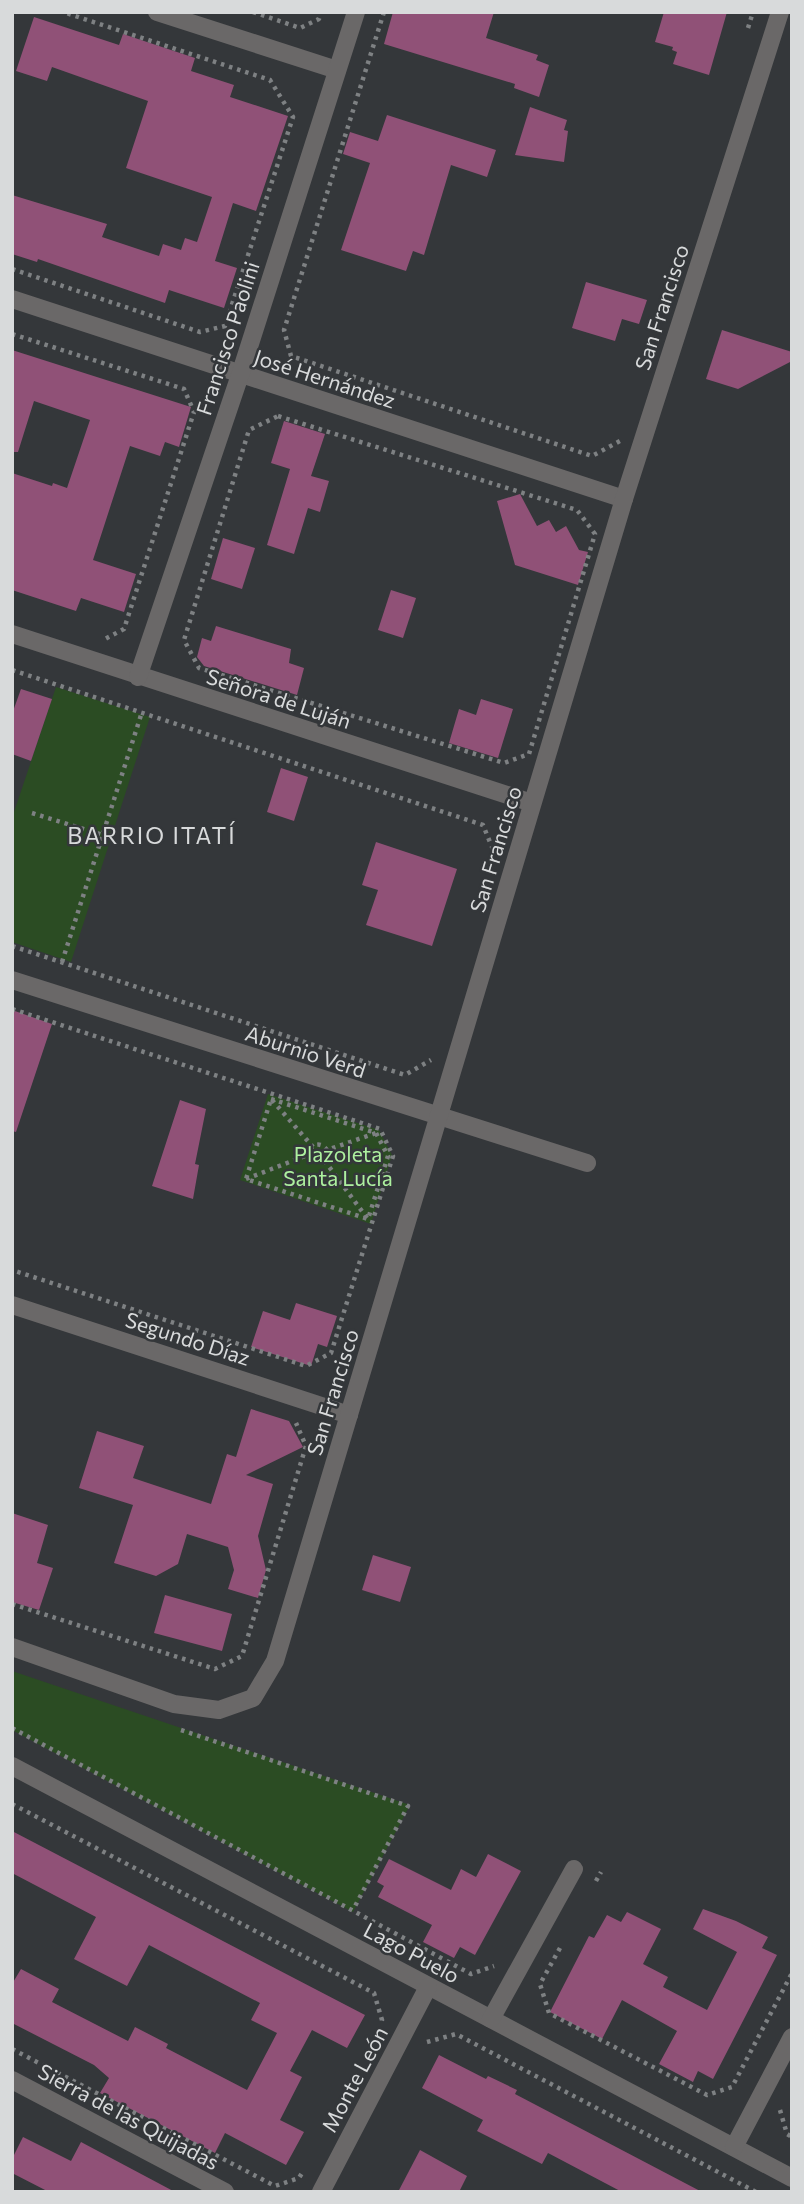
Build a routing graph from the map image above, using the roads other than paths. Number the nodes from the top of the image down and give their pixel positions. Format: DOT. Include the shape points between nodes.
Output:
graph roads {
  1 [pos="157,12"];
  2 [pos="356,12"];
  3 [pos="780,12"];
  4 [pos="337,70"];
  5 [pos="12,299"];
  6 [pos="240,375"];
  7 [pos="624,499"];
  8 [pos="12,634"];
  9 [pos="138,677"];
  10 [pos="532,803"];
  11 [pos="12,980"];
  12 [pos="437,1116"];
  13 [pos="587,1163"];
  14 [pos="12,1305"];
  15 [pos="349,1415"];
  16 [pos="12,1647"];
  17 [pos="12,1766"];
  18 [pos="574,1869"];
  19 [pos="428,1987"];
  20 [pos="491,2019"];
  21 [pos="792,2037"];
  22 [pos="12,2080"];
  23 [pos="734,2147"];
  24 [pos="792,2178"];
  25 [pos="225,2192"];
  26 [pos="321,2192"];
  1 -- 4 [label="street"];
  2 -- 4 [label="street, Francisco Paolini"];
  3 -- 7 [label="street, San Francisco"];
  4 -- 6 [label="street, Francisco Paolini"];
  5 -- 6 [label="street, José Hernández"];
  6 -- 7 [label="street, José Hernández"];
  6 -- 9 [label="street, Francisco Paolini"];
  7 -- 10 [label="street, San Francisco"];
  8 -- 9 [label="street, Señora de Luján"];
  9 -- 10 [label="street, Señora de Luján"];
  10 -- 12 [label="street, San Francisco"];
  11 -- 12 [label="street, Aburnio Verd"];
  12 -- 13 [label="street, Aburnio Verd"];
  12 -- 15 [label="street, San Francisco"];
  14 -- 15 [label="street, Segundo Díaz"];
  15 -- 16 [label="street, San Francisco" via="275,1661 253,1698 219,1710 174,1704"];
  17 -- 19 [label="street, Lago Puelo"];
  18 -- 20 [label="street"];
  19 -- 20 [label="street, Lago Puelo"];
  19 -- 26 [label="street, Monte León"];
  20 -- 23 [label="street, Lago Puelo"];
  21 -- 23 [label="street"];
  22 -- 25 [label="street, Sierra de las Quijadas"];
  23 -- 24 [label="street, Lago Puelo"];
}
